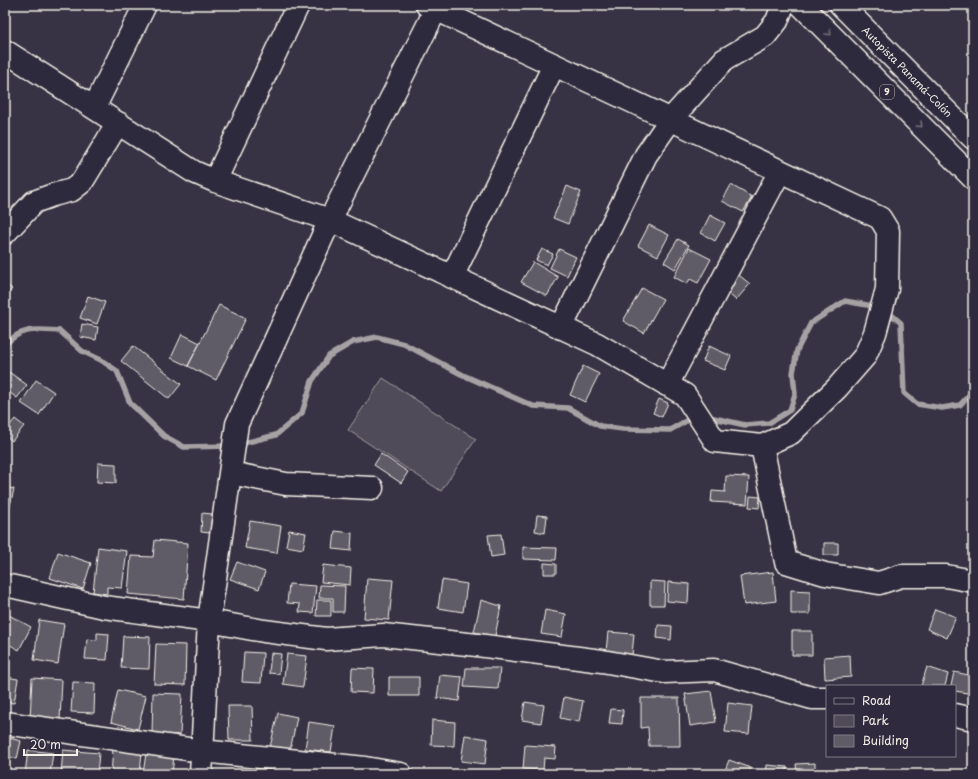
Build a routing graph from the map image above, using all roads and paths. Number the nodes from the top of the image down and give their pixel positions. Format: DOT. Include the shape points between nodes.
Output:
graph roads {
  1 [pos="144,5"];
  2 [pos="298,5"];
  3 [pos="783,5"];
  4 [pos="801,5"];
  5 [pos="841,5"];
  6 [pos="434,7"];
  7 [pos="5,51"];
  8 [pos="554,65"];
  9 [pos="94,108"];
  10 [pos="671,119"];
  11 [pos="118,123"];
  12 [pos="973,138"];
  13 [pos="780,171"];
  14 [pos="973,178"];
  15 [pos="214,181"];
  16 [pos="330,220"];
  17 [pos="5,233"];
  18 [pos="452,277"];
  19 [pos="562,328"];
  20 [pos="676,390"];
  21 [pos="762,446"];
  22 [pos="231,466"];
  23 [pos="372,488"];
  24 [pos="973,581"];
  25 [pos="10,586"];
  26 [pos="209,621"];
  27 [pos="826,698"];
  28 [pos="956,715"];
  29 [pos="973,719"];
  30 [pos="5,724"];
  31 [pos="202,751"];
  32 [pos="201,774"];
  33 [pos="401,774"];
  1 -- 9 [label="main road"];
  2 -- 15 [label="main road"];
  3 -- 10 [label="main road" via="777,21 764,36 724,60"];
  4 -- 14 [label="main road, 9, one-way"];
  5 -- 12 [label="main road, Autopista Panamá–Colón"];
  6 -- 8 [label="main road"];
  6 -- 16 [label="main road"];
  7 -- 9 [label="main road"];
  8 -- 10 [label="main road"];
  8 -- 18 [label="main road"];
  9 -- 11 [label="main road"];
  10 -- 13 [label="main road"];
  10 -- 19 [label="main road" via="646,155"];
  11 -- 15 [label="main road" via="194,172"];
  11 -- 17 [label="main road" via="82,182 72,190 34,202"];
  13 -- 20 [label="main road"];
  13 -- 21 [label="main road" via="880,218 888,231 887,288 875,333 865,356 791,433"];
  15 -- 16 [label="main road"];
  16 -- 18 [label="main road"];
  16 -- 22 [label="main road" via="237,424"];
  18 -- 19 [label="main road"];
  19 -- 20 [label="main road" via="597,344"];
  20 -- 21 [label="main road" via="715,441"];
  21 -- 24 [label="main road" via="786,562 825,574 878,583 901,576 946,576"];
  22 -- 23 [label="main road" via="286,484"];
  22 -- 26 [label="main road"];
  25 -- 26 [label="main road" via="104,607"];
  26 -- 27 [label="main road" via="326,639 384,635 477,645 602,661 664,672 714,670 812,698"];
  26 -- 31 [label="main road"];
  28 -- 29 [label="main road"];
  30 -- 31 [label="main road"];
  31 -- 32 [label="main road"];
  31 -- 33 [label="main road"];
}
